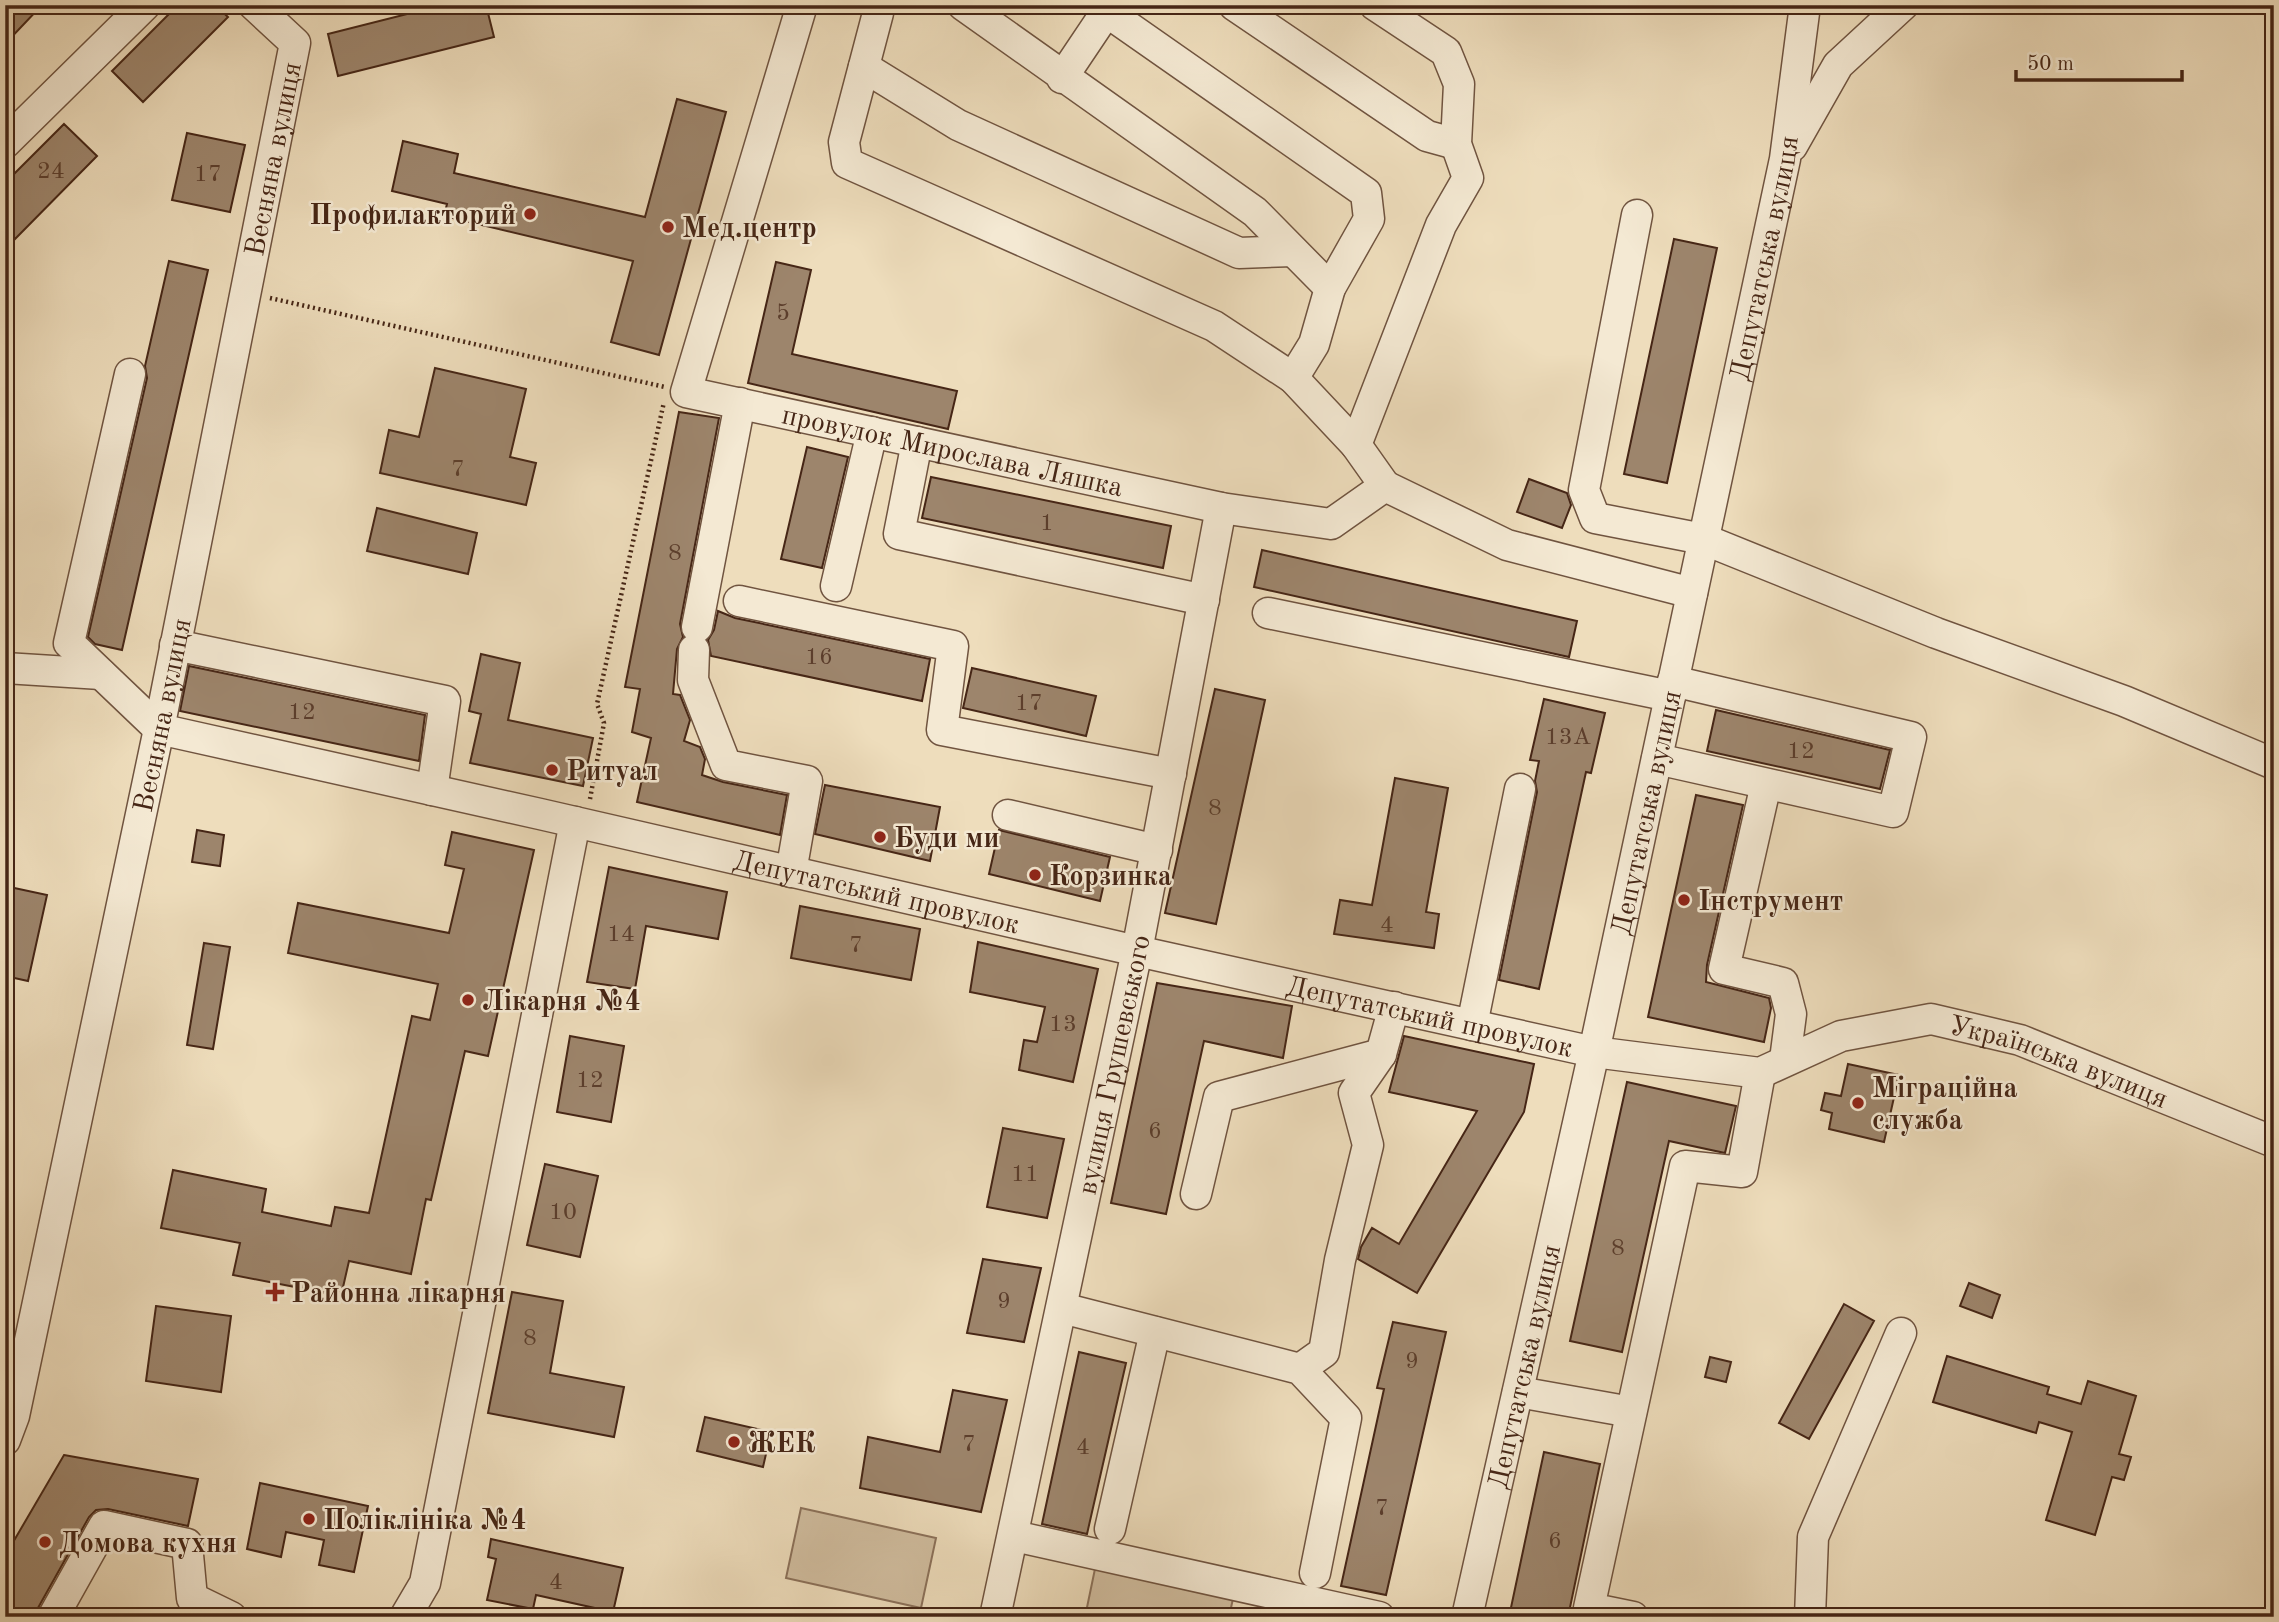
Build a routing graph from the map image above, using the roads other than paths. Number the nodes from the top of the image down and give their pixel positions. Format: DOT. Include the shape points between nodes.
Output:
graph roads {
  1 [pos="145,5"];
  2 [pos="254,5"];
  3 [pos="802,5"];
  4 [pos="963,5"];
  5 [pos="1234,5"];
  6 [pos="1376,5"];
  7 [pos="1805,5"];
  8 [pos="1903,5"];
  9 [pos="1105,8"];
  10 [pos="878,13"];
  11 [pos="864,67"];
  12 [pos="1062,78"];
  13 [pos="5,143"];
  14 [pos="1456,144"];
  15 [pos="1784,159"];
  16 [pos="1637,215"];
  17 [pos="1293,251"];
  18 [pos="1330,288"];
  19 [pos="130,374"];
  20 [pos="1293,378"];
  21 [pos="740,403"];
  22 [pos="872,432"];
  23 [pos="916,442"];
  24 [pos="1356,445"];
  25 [pos="1385,486"];
  26 [pos="1221,508"];
  27 [pos="1703,539"];
  28 [pos="836,586"];
  29 [pos="1692,593"];
  30 [pos="1204,600"];
  31 [pos="739,601"];
  32 [pos="1268,613"];
  33 [pos="176,645"];
  34 [pos="5,668"];
  35 [pos="101,674"];
  36 [pos="1672,688"];
  37 [pos="159,729"];
  38 [pos="1657,759"];
  39 [pos="2274,764"];
  40 [pos="1171,774"];
  41 [pos="1766,784"];
  42 [pos="1520,789"];
  43 [pos="432,790"];
  44 [pos="1008,816"];
  45 [pos="580,823"];
  46 [pos="1157,850"];
  47 [pos="791,872"];
  48 [pos="1137,951"];
  49 [pos="1394,1007"];
  50 [pos="1472,1025"];
  51 [pos="1594,1052"];
  52 [pos="1381,1054"];
  53 [pos="1773,1066"];
  54 [pos="2274,1142"];
  55 [pos="1196,1194"];
  56 [pos="1062,1308"];
  57 [pos="1155,1332"];
  58 [pos="1901,1332"];
  59 [pos="1300,1369"];
  60 [pos="1518,1392"];
  61 [pos="1631,1412"];
  62 [pos="5,1440"];
  63 [pos="1110,1529"];
  64 [pos="1014,1536"];
  65 [pos="1315,1573"];
  66 [pos="53,1617"];
  67 [pos="231,1617"];
  68 [pos="405,1617"];
  69 [pos="995,1617"];
  70 [pos="1378,1617"];
  71 [pos="1467,1617"];
  72 [pos="1633,1617"];
  73 [pos="1810,1617"];
  1 -- 13 [label="street"];
  2 -- 33 [label="street, Весняна вулиця" via="295,43"];
  3 -- 21 [label="street, провулок Мирослава Ляшка" via="686,391"];
  4 -- 12 [label="street"];
  5 -- 14 [label="street" via="1427,136"];
  6 -- 14 [label="street" via="1446,52 1459,84"];
  7 -- 15 [label="street, Депутатська вулиця"];
  8 -- 15 [label="street" via="1838,65"];
  9 -- 12 [label="street"];
  9 -- 18 [label="street" via="1366,193 1370,219"];
  10 -- 11 [label="street"];
  11 -- 17 [label="street" via="958,125 1239,253"];
  11 -- 20 [label="street" via="844,142 848,163 1214,326"];
  12 -- 17 [label="street" via="1255,212"];
  14 -- 24 [label="street" via="1468,178 1441,225"];
  15 -- 27 [label="street, Депутатська вулиця"];
  16 -- 27 [label="street" via="1584,489 1595,518"];
  17 -- 18 [label="street"];
  18 -- 20 [label="street" via="1314,344"];
  19 -- 35 [label="street" via="69,643"];
  20 -- 24 [label="street"];
  21 -- 22 [label="street, провулок Мирослава Ляшка"];
  21 -- 47 [label="street" via="696,639 693,680 726,765 807,781"];
  22 -- 23 [label="street, провулок Мирослава Ляшка"];
  22 -- 28 [label="street"];
  23 -- 26 [label="street, провулок Мирослава Ляшка"];
  23 -- 30 [label="street" via="899,534"];
  24 -- 25 [label="street"];
  25 -- 26 [label="street, провулок Мирослава Ляшка" via="1331,524"];
  25 -- 29 [label="street" via="1507,545"];
  26 -- 30 [label="street, вулиця Грушевського"];
  27 -- 29 [label="street, Депутатська вулиця"];
  27 -- 39 [label="street" via="1936,633 2124,701"];
  29 -- 36 [label="street, Депутатська вулиця"];
  30 -- 40 [label="street, вулиця Грушевського"];
  31 -- 40 [label="street" via="953,646 942,730"];
  32 -- 36 [label="street"];
  33 -- 37 [label="street, Весняна вулиця"];
  33 -- 43 [label="street" via="445,701"];
  34 -- 35 [label="street"];
  35 -- 37 [label="street"];
  36 -- 38 [label="street, Депутатська вулиця"];
  36 -- 41 [label="street" via="1911,737 1893,812"];
  37 -- 43 [label="street, Депутатський провулок"];
  37 -- 62 [label="street, Весняна вулиця" via="14,1416"];
  38 -- 41 [label="street"];
  38 -- 51 [label="street, Депутатська вулиця"];
  40 -- 46 [label="street, вулиця Грушевського"];
  41 -- 53 [label="street" via="1724,969 1783,983 1791,1014"];
  42 -- 50 [label="street"];
  43 -- 45 [label="street, Депутатський провулок"];
  44 -- 46 [label="street"];
  45 -- 47 [label="street, Депутатський провулок"];
  45 -- 68 [label="street" via="425,1583"];
  46 -- 48 [label="street, вулиця Грушевського"];
  47 -- 48 [label="street, Депутатський провулок"];
  48 -- 49 [label="street, Депутатський провулок"];
  48 -- 56 [label="street, вулиця Грушевського"];
  49 -- 50 [label="street, Депутатський провулок"];
  49 -- 52 [label="street"];
  50 -- 51 [label="street, Депутатський провулок"];
  51 -- 53 [label="street"];
  51 -- 60 [label="street, Депутатська вулиця"];
  52 -- 55 [label="street" via="1219,1097"];
  52 -- 59 [label="street" via="1354,1093 1368,1145 1324,1352"];
  53 -- 54 [label="street, Українська вулиця" via="1842,1036 1931,1019 2020,1040"];
  53 -- 61 [label="street" via="1742,1172 1685,1166"];
  56 -- 57 [label="street"];
  56 -- 64 [label="street, вулиця Грушевського"];
  57 -- 59 [label="street"];
  57 -- 63 [label="street"];
  58 -- 73 [label="street" via="1814,1536"];
  59 -- 65 [label="street" via="1346,1418"];
  60 -- 61 [label="street"];
  60 -- 71 [label="street, Депутатська вулиця"];
  61 -- 72 [label="street" via="1589,1608"];
  64 -- 69 [label="street, вулиця Грушевського"];
  64 -- 70 [label="street"];
  66 -- 67 [label="street" via="104,1526 187,1544 192,1598"];
}
